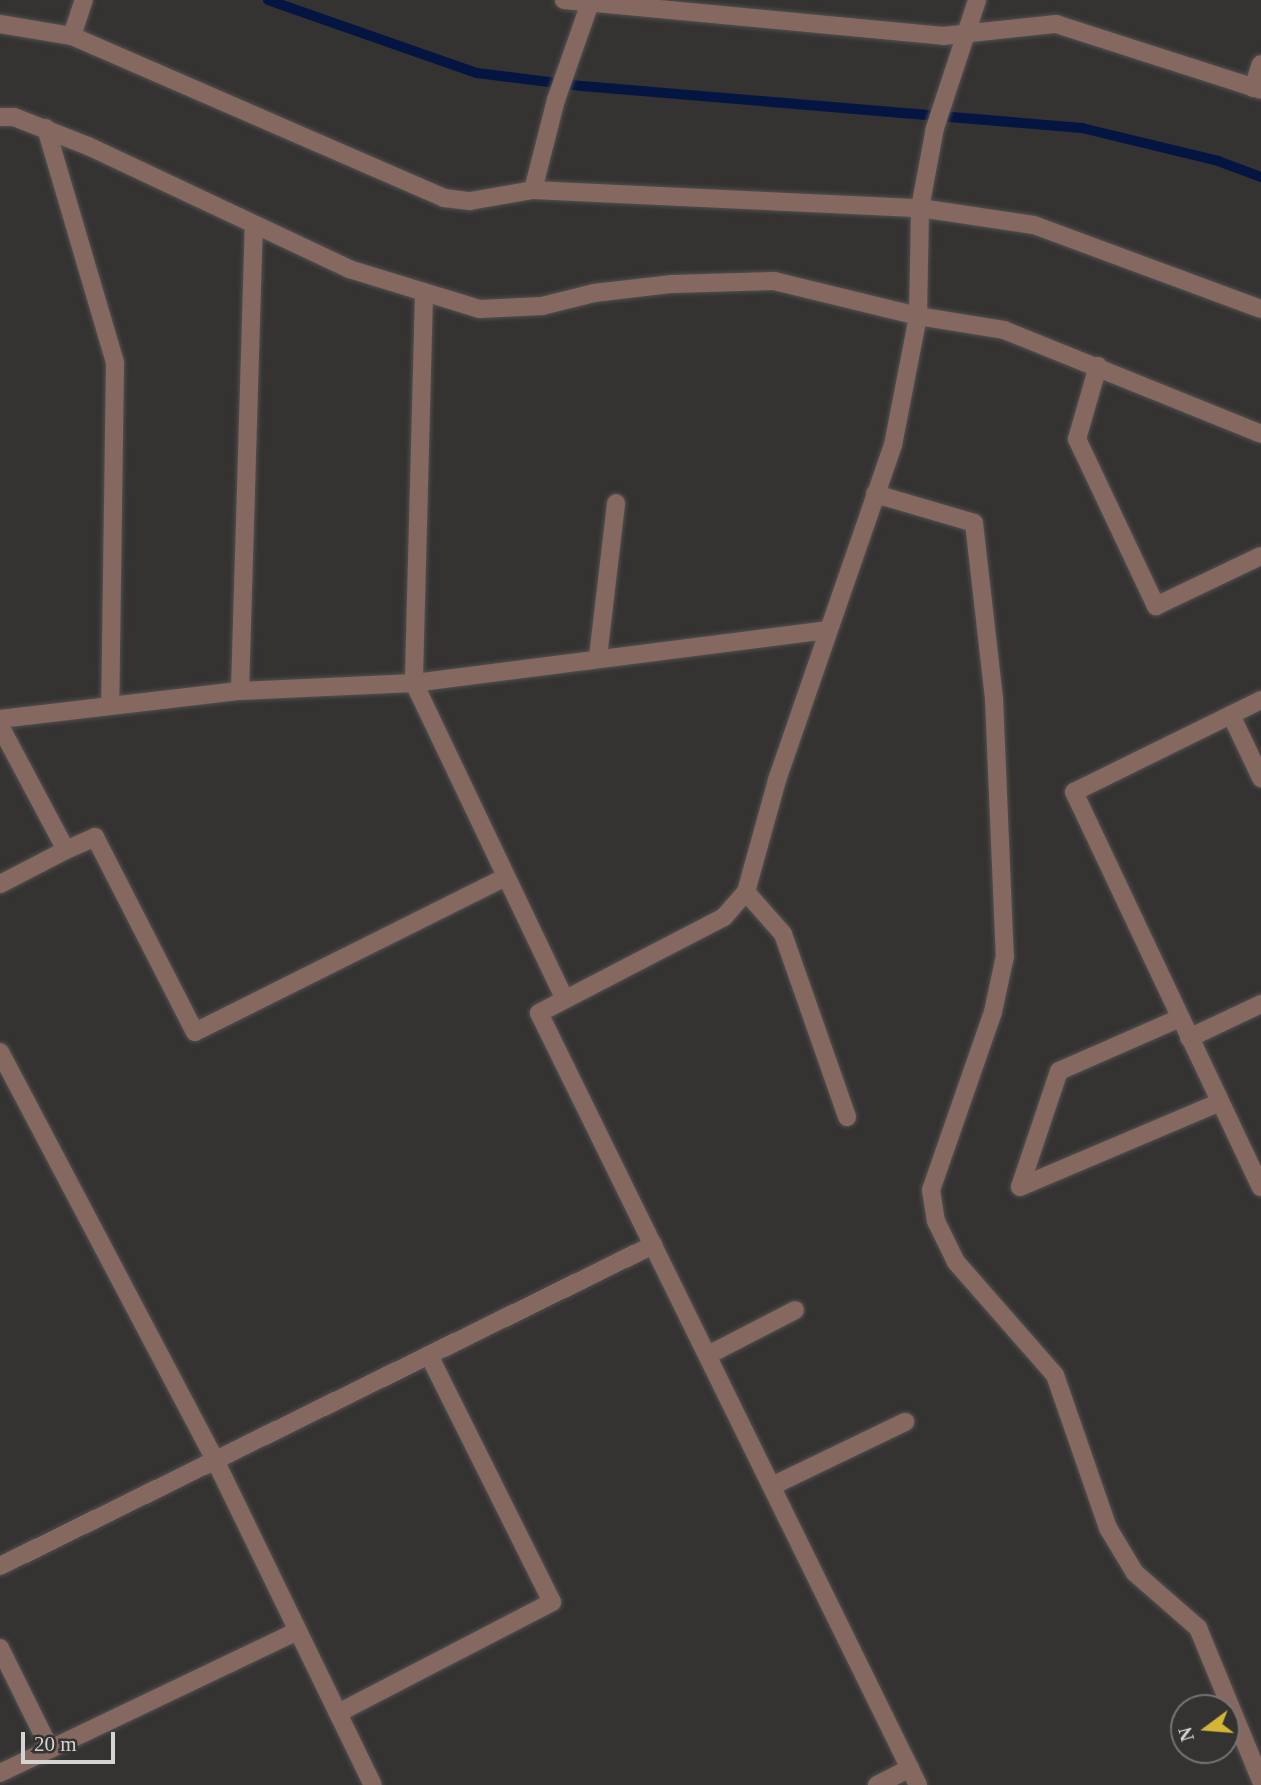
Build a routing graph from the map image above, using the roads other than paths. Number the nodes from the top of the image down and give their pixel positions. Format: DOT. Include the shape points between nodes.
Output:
graph roads {
  1 [pos="83,0"];
  2 [pos="564,0"];
  3 [pos="977,0"];
  4 [pos="590,2"];
  5 [pos="0,23"];
  6 [pos="967,33"];
  7 [pos="72,36"];
  8 [pos="1261,64"];
  9 [pos="1257,89"];
  10 [pos="0,117"];
  11 [pos="46,128"];
  12 [pos="533,190"];
  13 [pos="920,208"];
  14 [pos="254,227"];
  15 [pos="424,294"];
  16 [pos="1261,309"];
  17 [pos="918,316"];
  18 [pos="1098,366"];
  19 [pos="1261,434"];
  20 [pos="875,494"];
  21 [pos="616,503"];
  22 [pos="1261,556"];
  23 [pos="828,630"];
  24 [pos="598,657"];
  25 [pos="414,683"];
  26 [pos="240,691"];
  27 [pos="1261,700"];
  28 [pos="110,706"];
  29 [pos="1231,715"];
  30 [pos="0,719"];
  31 [pos="0,726"];
  32 [pos="1261,778"];
  33 [pos="66,850"];
  34 [pos="504,878"];
  35 [pos="0,884"];
  36 [pos="746,892"];
  37 [pos="565,999"];
  38 [pos="1261,1004"];
  39 [pos="1180,1018"];
  40 [pos="1189,1038"];
  41 [pos="0,1052"];
  42 [pos="1220,1102"];
  43 [pos="847,1117"];
  44 [pos="1261,1187"];
  45 [pos="653,1245"];
  46 [pos="795,1310"];
  47 [pos="429,1355"];
  48 [pos="708,1355"];
  49 [pos="905,1422"];
  50 [pos="215,1460"];
  51 [pos="772,1486"];
  52 [pos="0,1566"];
  53 [pos="298,1631"];
  54 [pos="0,1648"];
  55 [pos="338,1713"];
  56 [pos="50,1749"];
  57 [pos="0,1773"];
  58 [pos="914,1777"];
  59 [pos="1261,1781"];
  60 [pos="373,1785"];
  61 [pos="877,1785"];
  1 -- 7 [label="street"];
  2 -- 4 [label="street"];
  3 -- 6 [label="street"];
  4 -- 6 [label="street" via="943,36"];
  4 -- 12 [label="street" via="556,100"];
  5 -- 7 [label="street"];
  6 -- 9 [label="street" via="1056,24"];
  6 -- 13 [label="street" via="935,128"];
  7 -- 12 [label="street" via="444,198 470,201"];
  8 -- 9 [label="street"];
  10 -- 11 [label="street"];
  11 -- 14 [label="street"];
  11 -- 28 [label="street" via="115,363"];
  12 -- 13 [label="street"];
  13 -- 16 [label="street" via="1034,225"];
  13 -- 17 [label="street"];
  14 -- 15 [label="street" via="349,269"];
  14 -- 26 [label="street"];
  15 -- 17 [label="street" via="480,309 542,306 594,293 673,284 774,281"];
  15 -- 25 [label="street"];
  17 -- 18 [label="street" via="1004,330"];
  17 -- 20 [label="street" via="893,446"];
  18 -- 19 [label="street"];
  18 -- 22 [label="street" via="1076,439 1156,606"];
  20 -- 23 [label="street"];
  20 -- 59 [label="street" via="974,523 994,698 1005,956 993,1012 931,1189 936,1221 956,1262 1055,1375 1108,1528 1135,1573 1198,1628"];
  21 -- 24 [label="street"];
  23 -- 24 [label="street"];
  23 -- 36 [label="street" via="777,780"];
  24 -- 25 [label="street"];
  25 -- 26 [label="street"];
  25 -- 34 [label="street"];
  26 -- 28 [label="street"];
  27 -- 29 [label="street"];
  28 -- 30 [label="street"];
  29 -- 32 [label="street"];
  29 -- 39 [label="street" via="1074,792"];
  31 -- 33 [label="street"];
  33 -- 34 [label="street" via="96,837 195,1032"];
  33 -- 35 [label="street"];
  34 -- 37 [label="street"];
  36 -- 37 [label="street" via="724,917"];
  36 -- 43 [label="street" via="783,934"];
  37 -- 45 [label="street" via="539,1013"];
  38 -- 40 [label="street"];
  39 -- 40 [label="street"];
  39 -- 42 [label="street" via="1059,1071 1020,1187"];
  40 -- 42 [label="street"];
  41 -- 50 [label="street"];
  42 -- 44 [label="street"];
  45 -- 47 [label="street"];
  45 -- 48 [label="street"];
  46 -- 48 [label="street"];
  47 -- 50 [label="street"];
  47 -- 55 [label="street" via="552,1602"];
  48 -- 51 [label="street"];
  49 -- 51 [label="street"];
  50 -- 52 [label="street"];
  50 -- 53 [label="street"];
  51 -- 58 [label="street"];
  53 -- 55 [label="street"];
  53 -- 56 [label="street"];
  54 -- 56 [label="street"];
  55 -- 60 [label="street"];
  56 -- 57 [label="street"];
  58 -- 61 [label="street"];
}
